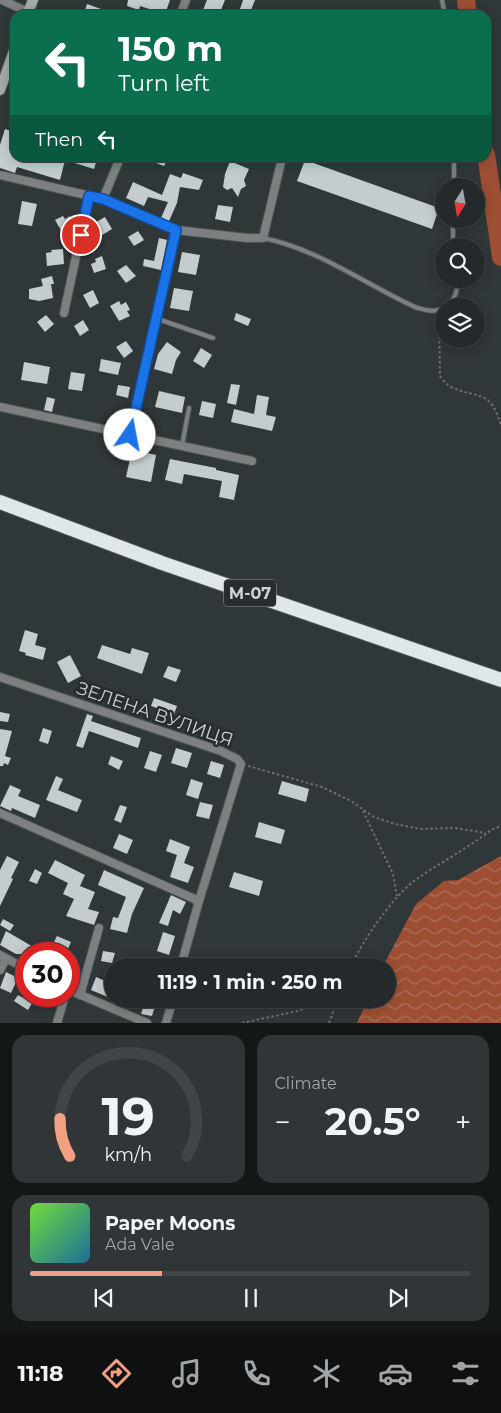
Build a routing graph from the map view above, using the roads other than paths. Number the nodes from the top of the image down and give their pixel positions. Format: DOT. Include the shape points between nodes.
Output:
graph roads {
  1 [pos="2,0"];
  2 [pos="22,10"];
  3 [pos="10,62"];
  4 [pos="0,90"];
  5 [pos="118,162"];
  6 [pos="281,162"];
  7 [pos="454,162"];
  8 [pos="0,175"];
  9 [pos="454,178"];
  10 [pos="89,196"];
  11 [pos="103,199"];
  12 [pos="176,230"];
  13 [pos="263,238"];
  14 [pos="435,311"];
  15 [pos="64,313"];
  16 [pos="155,318"];
  17 [pos="213,338"];
  18 [pos="0,407"];
  19 [pos="189,408"];
  20 [pos="130,435"];
  21 [pos="182,446"];
  22 [pos="252,461"];
  23 [pos="0,502"];
  24 [pos="0,677"];
  25 [pos="501,680"];
  26 [pos="0,813"];
  27 [pos="199,901"];
  28 [pos="99,928"];
  29 [pos="3,957"];
  30 [pos="183,958"];
  31 [pos="15,963"];
  32 [pos="0,970"];
  33 [pos="80,995"];
  34 [pos="61,1007"];
  35 [pos="170,1008"];
  36 [pos="57,1023"];
  37 [pos="147,1023"];
  38 [pos="166,1023"];
  1 -- 2 [label="street"];
  3 -- 4 [label="street"];
  5 -- 11 [label="street"];
  6 -- 13 [label="street"];
  7 -- 9 [label="lane"];
  8 -- 10 [label="street"];
  10 -- 11 [label="street"];
  10 -- 15 [label="street"];
  11 -- 12 [label="street"];
  12 -- 13 [label="street"];
  12 -- 16 [label="street"];
  13 -- 14 [label="lane" via="305,250 415,307"];
  16 -- 17 [label="lane"];
  16 -- 20 [label="street"];
  18 -- 20 [label="street"];
  19 -- 21 [label="lane"];
  20 -- 21 [label="street"];
  21 -- 22 [label="street"];
  23 -- 25 [label="highway, М-07" via="162,563"];
  24 -- 27 [label="street, ЗЕЛЕНА ВУЛИЦЯ" via="221,751 241,764"];
  26 -- 27 [label="street"];
  27 -- 30 [label="street, ЗЕЛЕНА ВУЛИЦЯ"];
  28 -- 33 [label="street"];
  29 -- 31 [label="street"];
  29 -- 32 [label="street"];
  33 -- 37 [label="street"];
  34 -- 36 [label="street"];
  35 -- 38 [label="street"];
}
